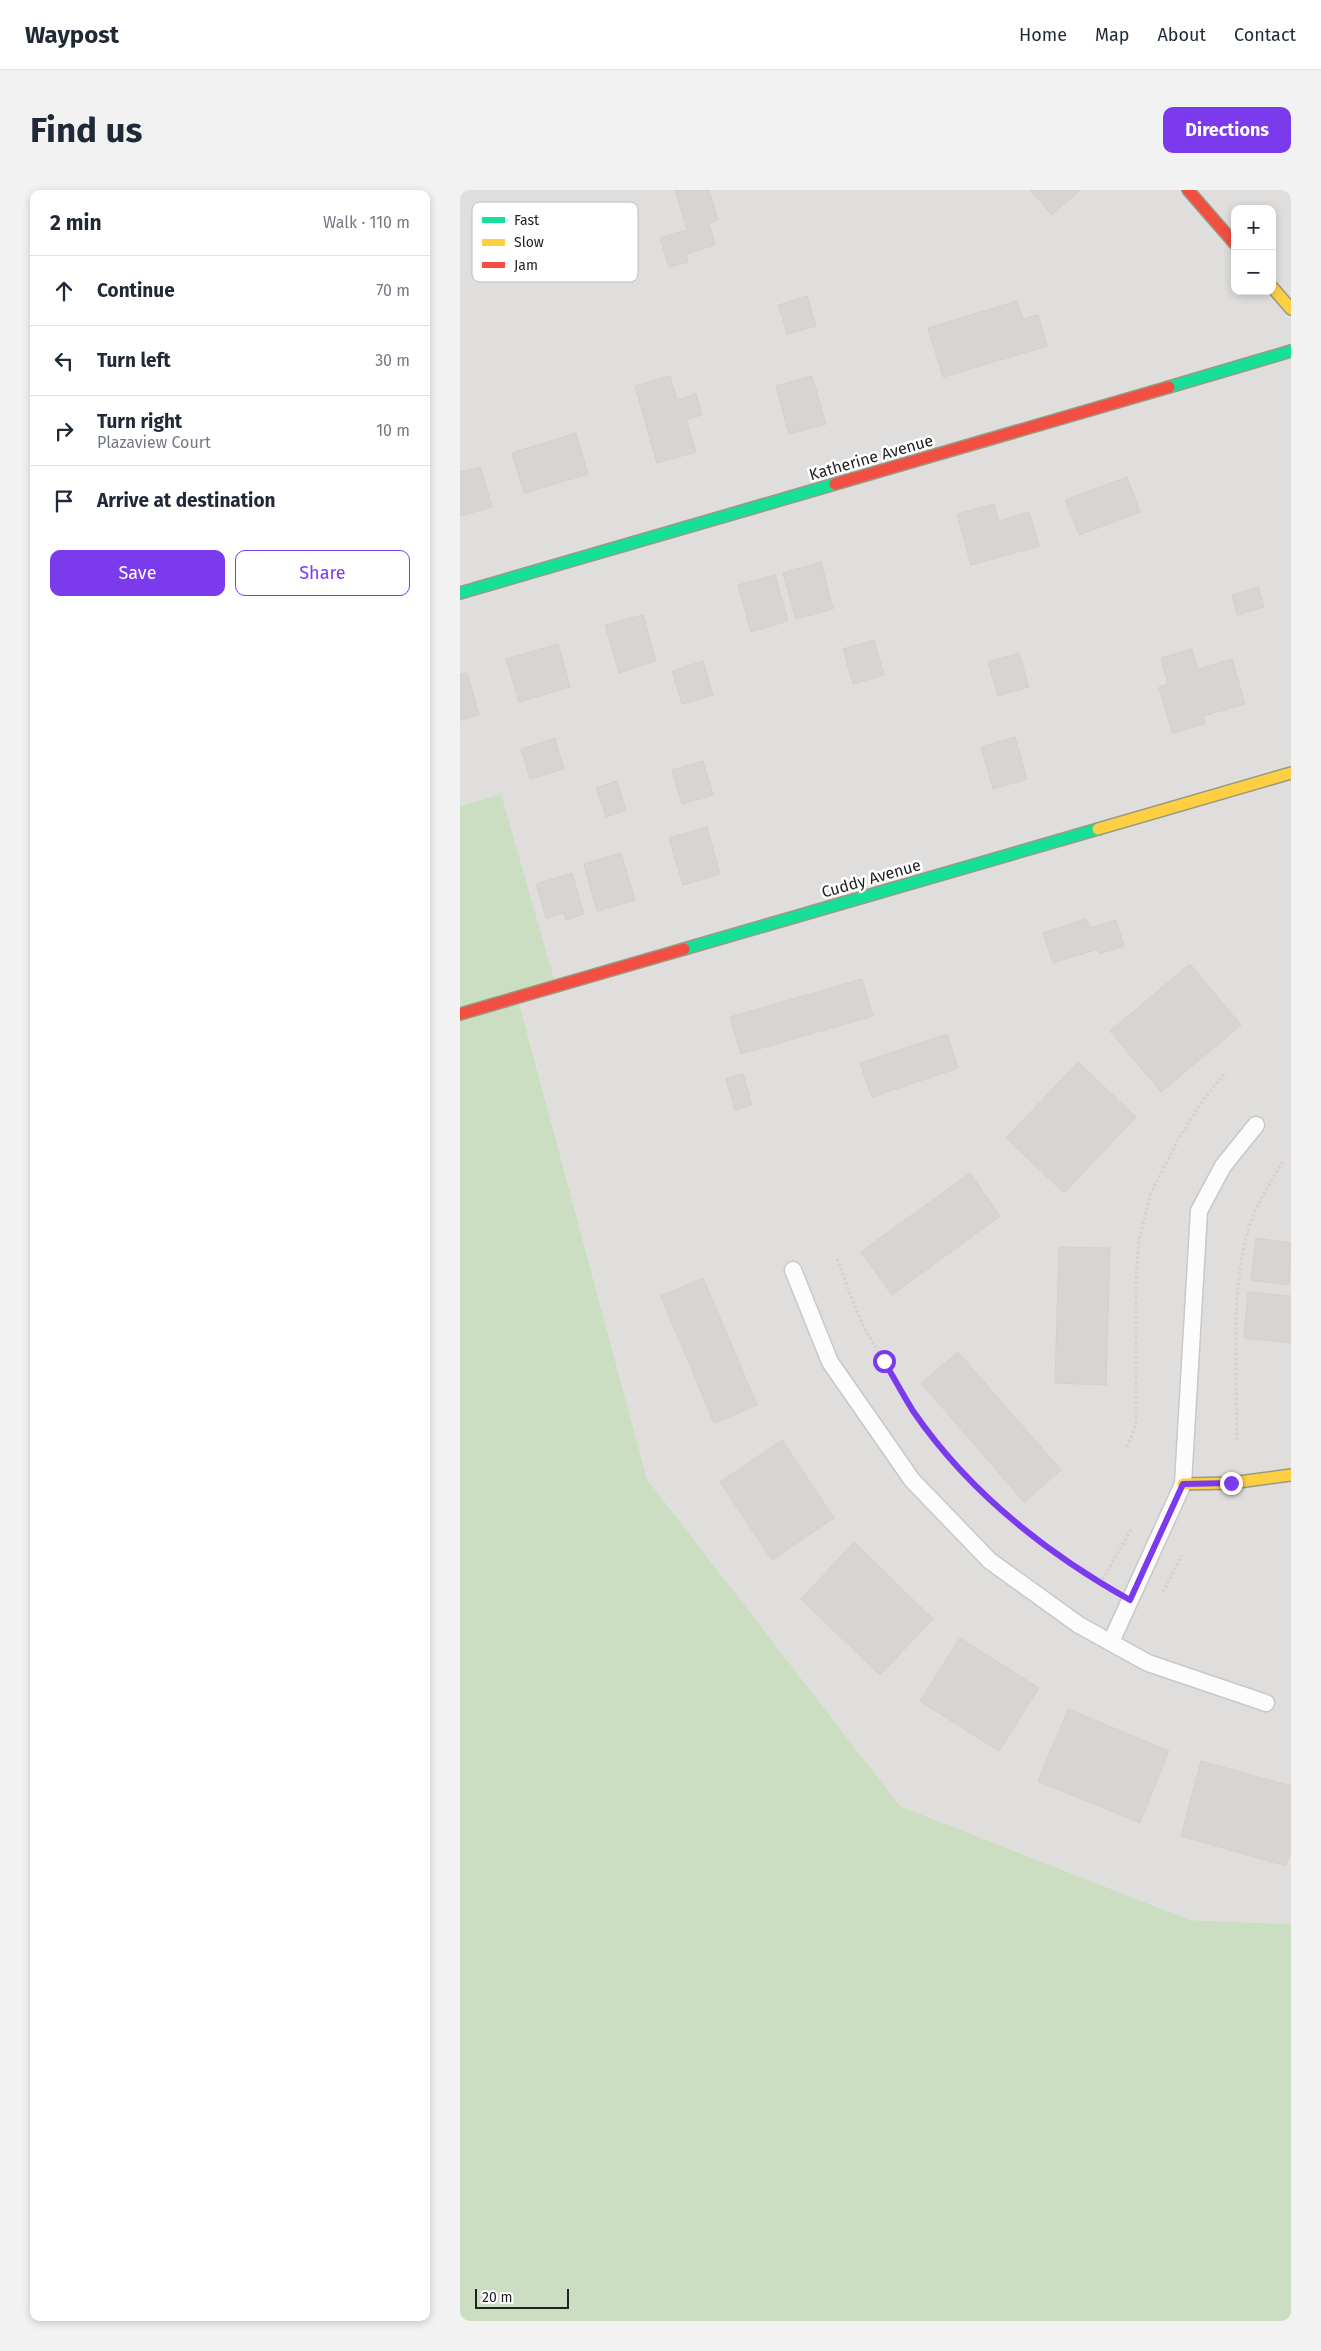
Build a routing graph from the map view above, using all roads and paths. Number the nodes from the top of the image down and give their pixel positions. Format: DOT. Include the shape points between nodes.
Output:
graph roads {
  1 [pos="1188,190"];
  2 [pos="1231,239"];
  3 [pos="1276,292"];
  4 [pos="1291,309"];
  5 [pos="1291,351"];
  6 [pos="460,593"];
  7 [pos="1291,773"];
  8 [pos="460,1014"];
  9 [pos="1226,1072"];
  10 [pos="1256,1125"];
  11 [pos="1284,1160"];
  12 [pos="837,1259"];
  13 [pos="793,1270"];
  14 [pos="1237,1440"];
  15 [pos="1127,1447"];
  16 [pos="1291,1475"];
  17 [pos="1183,1484"];
  18 [pos="1132,1528"];
  19 [pos="1182,1555"];
  20 [pos="1100,1584"];
  21 [pos="1161,1596"];
  22 [pos="1130,1600"];
  23 [pos="1111,1642"];
  24 [pos="1266,1703"];
  1 -- 2 [label="street"];
  3 -- 4 [label="street"];
  5 -- 6 [label="street, Katherine Avenue"];
  7 -- 8 [label="street, Cuddy Avenue"];
  9 -- 15 [label="path" via="1180,1136 1151,1193 1139,1239 1136,1425"];
  10 -- 17 [label="lane" via="1223,1166 1199,1211"];
  11 -- 14 [label="path" via="1248,1230 1240,1267"];
  12 -- 20 [label="path" via="862,1324 914,1411 946,1453 977,1489 1011,1518 1049,1550"];
  13 -- 23 [label="lane" via="830,1362 912,1480 990,1561 1079,1625"];
  16 -- 17 [label="street" via="1231,1483"];
  17 -- 22 [label="lane"];
  18 -- 20 [label="path"];
  19 -- 21 [label="path"];
  20 -- 22 [label="path"];
  22 -- 23 [label="lane"];
  23 -- 24 [label="lane" via="1148,1663"];
}
